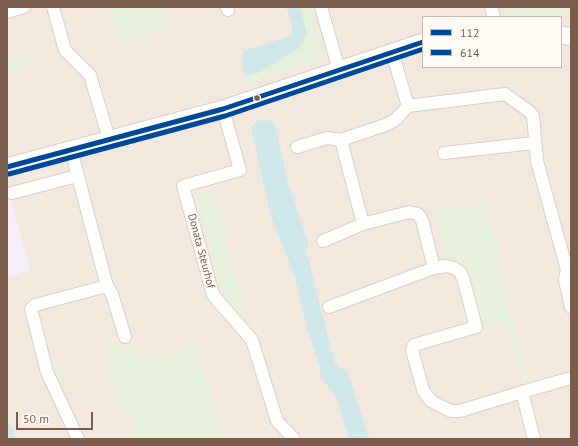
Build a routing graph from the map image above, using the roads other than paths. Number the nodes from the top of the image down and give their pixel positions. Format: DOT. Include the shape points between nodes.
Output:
graph roads {
  1 [pos="24,7"];
  2 [pos="53,7"];
  3 [pos="321,7"];
  4 [pos="7,12"];
  5 [pos="422,42"];
  6 [pos="392,52"];
  7 [pos="339,70"];
  8 [pos="408,106"];
  9 [pos="223,109"];
  10 [pos="109,139"];
  11 [pos="341,140"];
  12 [pos="534,142"];
  13 [pos="298,147"];
  14 [pos="70,150"];
  15 [pos="444,154"];
  16 [pos="7,167"];
  17 [pos="77,176"];
  18 [pos="12,194"];
  19 [pos="363,224"];
  20 [pos="323,241"];
  21 [pos="434,268"];
  22 [pos="107,286"];
  23 [pos="329,307"];
  24 [pos="571,307"];
  25 [pos="125,338"];
  26 [pos="571,378"];
  27 [pos="522,392"];
  28 [pos="78,439"];
  29 [pos="294,439"];
  30 [pos="534,439"];
  1 -- 4 [label="street"];
  2 -- 10 [label="street" via="65,50 90,75"];
  3 -- 7 [label="street"];
  5 -- 6 [label="street"];
  6 -- 7 [label="street"];
  6 -- 8 [label="street"];
  7 -- 9 [label="street"];
  8 -- 11 [label="street" via="388,124"];
  8 -- 12 [label="street" via="506,94 533,116"];
  9 -- 10 [label="street"];
  9 -- 29 [label="street, Donata Steurhof" via="240,170 183,186 213,295 252,340 276,421"];
  10 -- 14 [label="street"];
  11 -- 13 [label="street" via="327,138"];
  11 -- 19 [label="street"];
  12 -- 15 [label="street"];
  12 -- 24 [label="street" via="567,270 565,280"];
  14 -- 16 [label="street"];
  14 -- 17 [label="street"];
  17 -- 18 [label="street"];
  17 -- 22 [label="street"];
  19 -- 20 [label="street"];
  19 -- 21 [label="street" via="409,212 418,214 422,220"];
  21 -- 23 [label="street"];
  21 -- 27 [label="street" via="446,266 460,272 476,327 414,345 412,350 426,394 431,401 444,409 460,411"];
  22 -- 25 [label="street" via="112,294"];
  22 -- 28 [label="street" via="35,305 31,309 47,372"];
  26 -- 27 [label="street"];
  27 -- 30 [label="street"];
}
